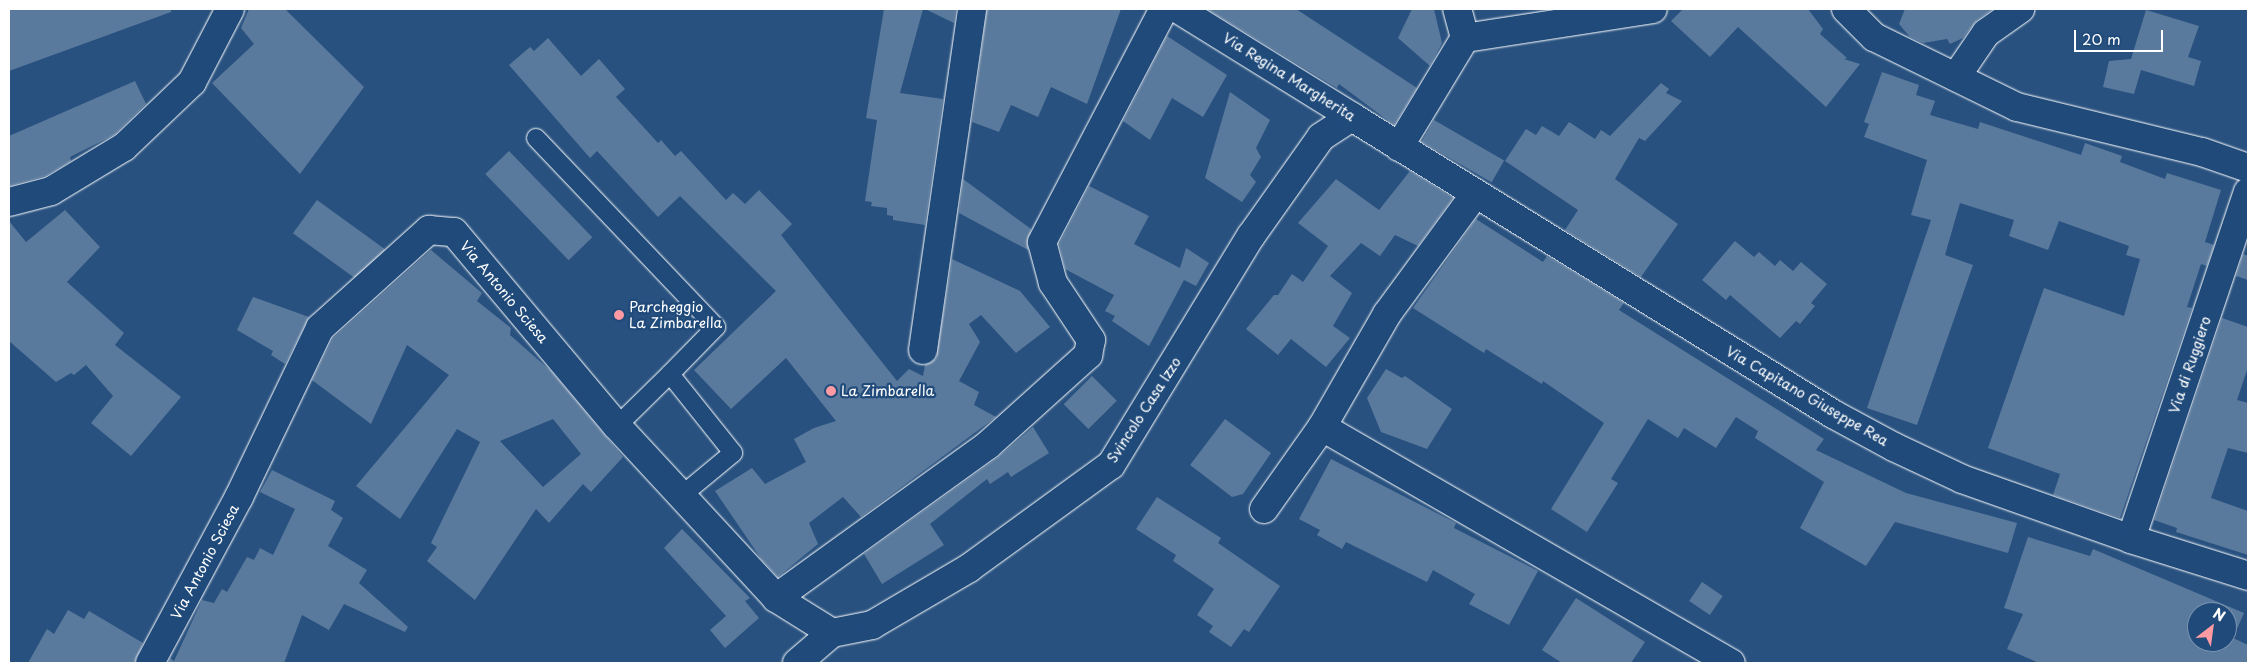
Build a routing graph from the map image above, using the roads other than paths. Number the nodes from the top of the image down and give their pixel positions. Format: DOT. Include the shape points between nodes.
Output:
graph roads {
  1 [pos="230,9"];
  2 [pos="972,9"];
  3 [pos="1164,9"];
  4 [pos="1178,9"];
  5 [pos="1457,9"];
  6 [pos="1653,9"];
  7 [pos="1846,9"];
  8 [pos="2020,9"];
  9 [pos="1465,38"];
  10 [pos="1956,77"];
  11 [pos="1352,117"];
  12 [pos="536,138"];
  13 [pos="1399,147"];
  14 [pos="2248,168"];
  15 [pos="2248,192"];
  16 [pos="1475,194"];
  17 [pos="9,202"];
  18 [pos="923,350"];
  19 [pos="670,374"];
  20 [pos="617,426"];
  21 [pos="1322,427"];
  22 [pos="681,496"];
  23 [pos="1264,510"];
  24 [pos="2131,539"];
  25 [pos="2248,576"];
  26 [pos="776,598"];
  27 [pos="832,633"];
  28 [pos="150,663"];
  29 [pos="797,663"];
  30 [pos="1732,663"];
  1 -- 17 [label="street" via="192,82 124,148 51,191"];
  2 -- 18 [label="street"];
  3 -- 26 [label="street" via="1042,242 1053,283 1091,340 1088,355 988,445"];
  4 -- 11 [label="street, Via Regina Margherita"];
  5 -- 9 [label="street"];
  6 -- 9 [label="street"];
  7 -- 10 [label="street" via="1874,37"];
  8 -- 10 [label="street" via="1986,34"];
  9 -- 13 [label="street"];
  10 -- 14 [label="street" via="2017,107 2202,152"];
  11 -- 13 [label="street, Via Regina Margherita"];
  11 -- 27 [label="street, Svincolo Casa Izzo" via="1321,137 1251,236 1110,465 969,568 872,625"];
  12 -- 19 [label="lane" via="716,326"];
  13 -- 16 [label="street, Via Capitano Giuseppe Rea"];
  15 -- 24 [label="street, Via di Ruggiero"];
  16 -- 21 [label="street" via="1387,314"];
  16 -- 24 [label="street, Via Capitano Giuseppe Rea" via="1833,414 1894,447 1962,479"];
  19 -- 20 [label="lane"];
  19 -- 22 [label="lane" via="733,453"];
  20 -- 22 [label="street, Via Antonio Sciesa"];
  20 -- 28 [label="street, Via Antonio Sciesa" via="454,232 429,230 320,328 239,497"];
  21 -- 23 [label="street"];
  21 -- 30 [label="street"];
  22 -- 26 [label="street, Via Antonio Sciesa"];
  24 -- 25 [label="street, Via Capitano Giuseppe Rea"];
  26 -- 27 [label="street, Via Antonio Sciesa"];
  27 -- 29 [label="street"];
}
